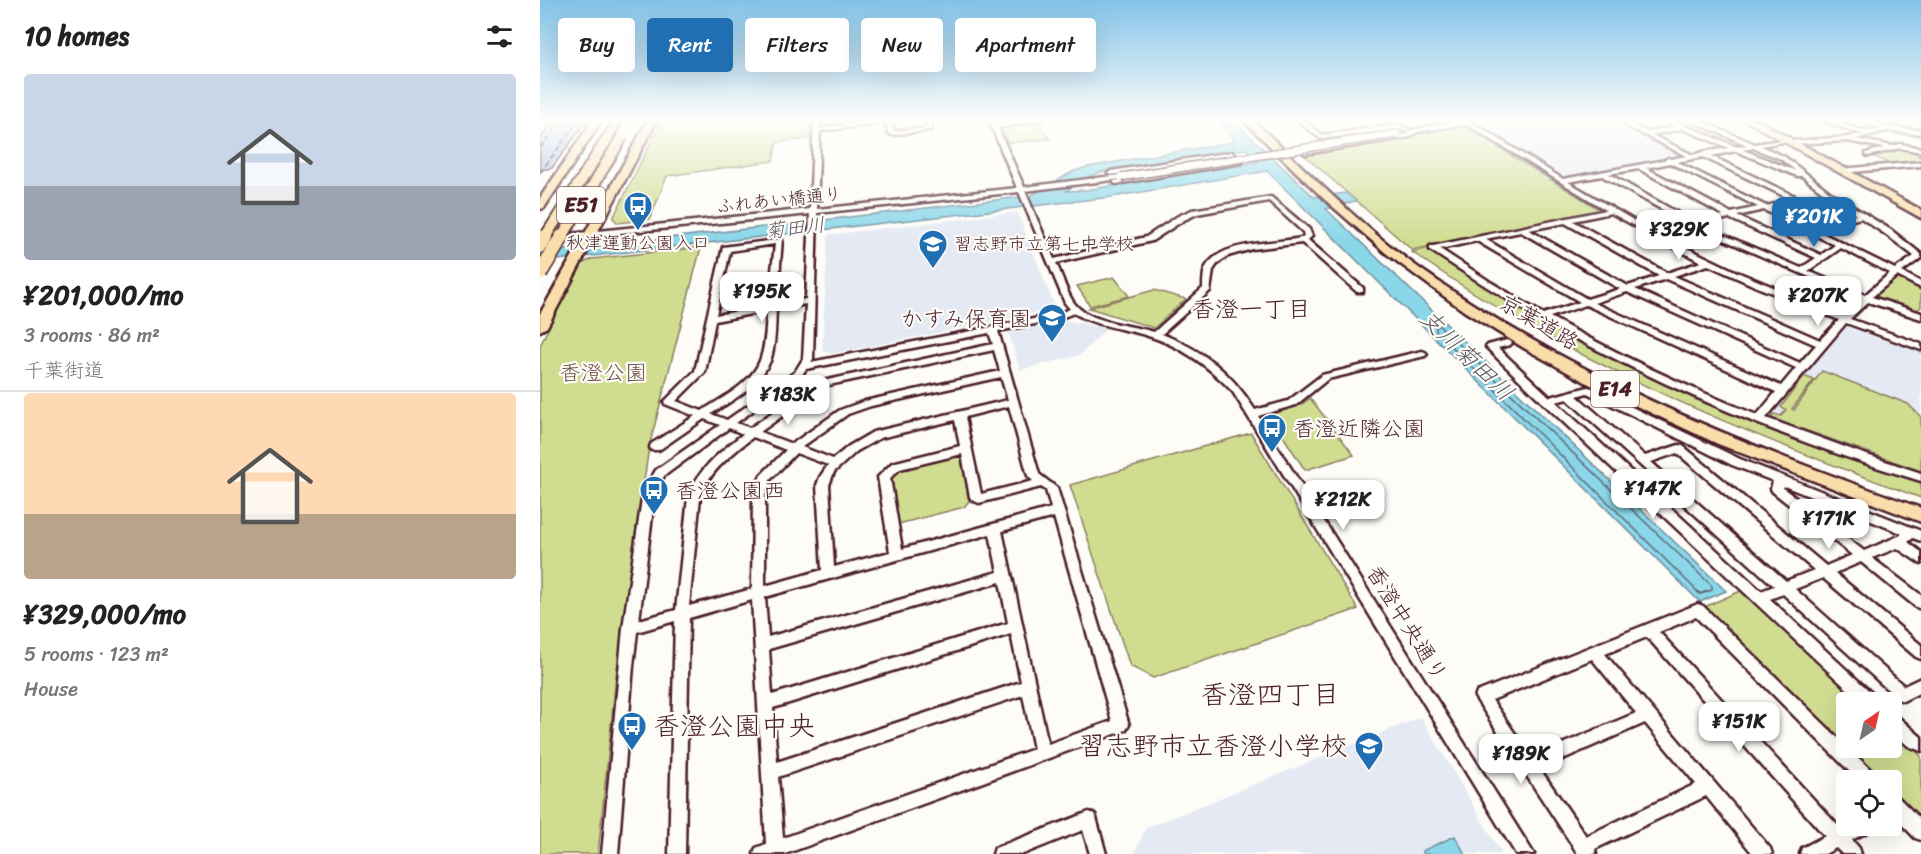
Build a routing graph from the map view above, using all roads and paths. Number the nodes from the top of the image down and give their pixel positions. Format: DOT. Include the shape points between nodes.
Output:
graph roads {
  1 [pos="571,160"];
  2 [pos="594,160"];
  3 [pos="608,160"];
  4 [pos="631,160"];
  5 [pos="816,160"];
  6 [pos="1008,160"];
  7 [pos="1199,160"];
  8 [pos="1218,160"];
  9 [pos="1238,160"];
  10 [pos="1293,160"];
  11 [pos="1298,160"];
  12 [pos="1529,160"];
  13 [pos="1668,160"];
  14 [pos="1714,160"];
  15 [pos="1763,160"];
  16 [pos="1786,160"];
  17 [pos="1821,160"];
  18 [pos="1881,160"];
  19 [pos="1921,164"];
  20 [pos="1638,166"];
  21 [pos="1895,166"];
  22 [pos="1840,171"];
  23 [pos="1602,173"];
  24 [pos="1093,179"];
  25 [pos="1563,181"];
  26 [pos="1813,182"];
  27 [pos="1021,191"];
  28 [pos="1829,194"];
  29 [pos="1338,199"];
  30 [pos="1799,201"];
  31 [pos="540,206"];
  32 [pos="1765,208"];
  33 [pos="1612,211"];
  34 [pos="814,212"];
  35 [pos="1863,215"];
  36 [pos="1921,215"];
  37 [pos="1730,216"];
  38 [pos="1567,221"];
  39 [pos="1693,224"];
  40 [pos="1806,229"];
  41 [pos="1523,230"];
  42 [pos="1652,233"];
  43 [pos="590,236"];
  44 [pos="540,237"];
  45 [pos="1479,239"];
  46 [pos="1305,240"];
  47 [pos="540,245"];
  48 [pos="1839,246"];
  49 [pos="1920,257"];
  50 [pos="1822,258"];
  51 [pos="1051,262"];
  52 [pos="1709,262"];
  53 [pos="1802,271"];
  54 [pos="540,273"];
  55 [pos="1893,273"];
  56 [pos="1666,276"];
  57 [pos="1921,285"];
  58 [pos="1627,289"];
  59 [pos="1360,290"];
  60 [pos="1865,298"];
  61 [pos="809,301"];
  62 [pos="1586,302"];
  63 [pos="772,308"];
  64 [pos="1074,310"];
  65 [pos="1920,314"];
  66 [pos="1542,317"];
  67 [pos="711,319"];
  68 [pos="1842,320"];
  69 [pos="540,327"];
  70 [pos="993,329"];
  71 [pos="1156,334"];
  72 [pos="1507,343"];
  73 [pos="1821,344"];
  74 [pos="998,346"];
  75 [pos="1921,347"];
  76 [pos="1422,354"];
  77 [pos="805,366"];
  78 [pos="1803,368"];
  79 [pos="1005,373"];
  80 [pos="1783,391"];
  81 [pos="1569,395"];
  82 [pos="1547,401"];
  83 [pos="1013,402"];
  84 [pos="1252,414"];
  85 [pos="703,415"];
  86 [pos="959,415"];
  87 [pos="1760,418"];
  88 [pos="728,424"];
  89 [pos="754,434"];
  90 [pos="655,447"];
  91 [pos="794,448"];
  92 [pos="965,449"];
  93 [pos="1643,461"];
  94 [pos="836,464"];
  95 [pos="1921,477"];
  96 [pos="1779,481"];
  97 [pos="1043,482"];
  98 [pos="1921,504"];
  99 [pos="1058,511"];
  100 [pos="1921,515"];
  101 [pos="995,528"];
  102 [pos="1907,531"];
  103 [pos="1921,536"];
  104 [pos="1898,542"];
  105 [pos="897,554"];
  106 [pos="1862,557"];
  107 [pos="1921,559"];
  108 [pos="1823,571"];
  109 [pos="828,573"];
  110 [pos="1005,574"];
  111 [pos="1784,588"];
  112 [pos="758,592"];
  113 [pos="1759,598"];
  114 [pos="1921,603"];
  115 [pos="682,613"];
  116 [pos="1016,627"];
  117 [pos="630,628"];
  118 [pos="1649,630"];
  119 [pos="761,645"];
  120 [pos="1595,652"];
  121 [pos="1921,653"];
  122 [pos="1921,685"];
  123 [pos="1029,686"];
  124 [pos="1860,692"];
  125 [pos="765,704"];
  126 [pos="1648,715"];
  127 [pos="1902,731"];
  128 [pos="1921,744"];
  129 [pos="1043,754"];
  130 [pos="1528,766"];
  131 [pos="1859,770"];
  132 [pos="770,772"];
  133 [pos="1708,787"];
  134 [pos="1902,815"];
  135 [pos="1921,832"];
  136 [pos="1843,836"];
  137 [pos="1839,838"];
  138 [pos="1585,850"];
  139 [pos="768,852"];
  140 [pos="610,854"];
  141 [pos="677,854"];
  142 [pos="1001,854"];
  143 [pos="1098,854"];
  144 [pos="1526,854"];
  145 [pos="1764,854"];
  146 [pos="1808,854"];
  147 [pos="1853,854"];
  1 -- 31 [label="highway"];
  2 -- 47 [label="highway, E51, bridge"];
  3 -- 54 [label="highway, E51, bridge"];
  4 -- 43 [label="highway"];
  5 -- 34 [label="street"];
  6 -- 27 [label="street"];
  7 -- 24 [label="street"];
  8 -- 24 [label="street, bridge"];
  9 -- 24 [label="street" via="1240,162 1125,181"];
  10 -- 29 [label="highway, 京葉道路 / E14"];
  11 -- 29 [label="highway, 京葉道路 / E14"];
  12 -- 25 [label="street"];
  13 -- 20 [label="street"];
  13 -- 32 [label="street"];
  14 -- 30 [label="street"];
  15 -- 26 [label="street"];
  16 -- 26 [label="street"];
  17 -- 22 [label="highway"];
  18 -- 21 [label="street"];
  19 -- 21 [label="street"];
  20 -- 23 [label="street"];
  20 -- 37 [label="street"];
  21 -- 22 [label="street"];
  22 -- 36 [label="highway"];
  23 -- 25 [label="street"];
  23 -- 39 [label="street"];
  24 -- 27 [label="street, ふれあい橋通り"];
  25 -- 33 [label="street"];
  26 -- 28 [label="street"];
  27 -- 34 [label="street, ふれあい橋通り"];
  27 -- 51 [label="street"];
  28 -- 30 [label="street"];
  28 -- 35 [label="street"];
  29 -- 98 [label="highway, 京葉道路 / E14" via="1458,290 1580,361 1747,438"];
  29 -- 100 [label="highway, 京葉道路 / E14" via="1422,276 1560,361 1702,430"];
  30 -- 32 [label="street"];
  32 -- 37 [label="street"];
  32 -- 40 [label="street"];
  33 -- 38 [label="street"];
  33 -- 42 [label="street"];
  34 -- 43 [label="street, ふれあい橋通り"];
  34 -- 61 [label="street"];
  35 -- 40 [label="street"];
  35 -- 49 [label="street"];
  37 -- 39 [label="street"];
  37 -- 50 [label="street"];
  38 -- 41 [label="street"];
  38 -- 56 [label="street"];
  39 -- 42 [label="street"];
  39 -- 53 [label="street"];
  40 -- 48 [label="street"];
  41 -- 45 [label="street"];
  41 -- 58 [label="street"];
  42 -- 52 [label="street"];
  43 -- 44 [label="street, ふれあい橋通り"];
  43 -- 69 [label="highway"];
  45 -- 62 [label="street"];
  45 -- 66 [label="street" via="1433,248"];
  46 -- 51 [label="street" via="1306,231 1271,198 1195,212 1149,239"];
  46 -- 59 [label="street"];
  46 -- 71 [label="street" via="1249,248 1222,257 1209,271 1207,289"];
  48 -- 50 [label="street"];
  48 -- 55 [label="street"];
  49 -- 55 [label="street"];
  50 -- 53 [label="street"];
  51 -- 64 [label="street"];
  52 -- 56 [label="street"];
  52 -- 68 [label="street"];
  53 -- 60 [label="street"];
  55 -- 57 [label="street"];
  55 -- 60 [label="street"];
  56 -- 58 [label="street"];
  56 -- 73 [label="street"];
  58 -- 62 [label="street"];
  58 -- 78 [label="street"];
  60 -- 65 [label="street"];
  60 -- 68 [label="street"];
  61 -- 63 [label="street"];
  61 -- 77 [label="street"];
  62 -- 66 [label="street"];
  62 -- 80 [label="street"];
  63 -- 67 [label="street"];
  63 -- 67 [label="street" via="779,241 729,247"];
  63 -- 85 [label="street" via="764,365 746,384"];
  64 -- 70 [label="street"];
  64 -- 71 [label="street, 香澄中央通り"];
  66 -- 87 [label="street" via="1636,365"];
  67 -- 85 [label="street" via="700,372 669,402"];
  68 -- 73 [label="street"];
  68 -- 75 [label="street"];
  70 -- 74 [label="street"];
  70 -- 77 [label="street"];
  71 -- 84 [label="street, 香澄中央通り" via="1190,350 1220,371"];
  72 -- 82 [label="street" via="1491,347"];
  73 -- 78 [label="street"];
  74 -- 79 [label="street"];
  74 -- 89 [label="street" via="826,383"];
  76 -- 84 [label="street" via="1325,377 1292,403"];
  77 -- 88 [label="street"];
  78 -- 80 [label="street"];
  79 -- 83 [label="street"];
  79 -- 91 [label="street" via="854,407 833,417"];
  80 -- 87 [label="street"];
  81 -- 82 [label="street"];
  81 -- 93 [label="street"];
  81 -- 96 [label="street" via="1588,390"];
  82 -- 113 [label="street"];
  83 -- 86 [label="street"];
  83 -- 97 [label="street" via="1034,476"];
  84 -- 144 [label="street, 香澄中央通り"];
  85 -- 88 [label="street"];
  85 -- 90 [label="street"];
  86 -- 92 [label="street"];
  86 -- 94 [label="street" via="877,435"];
  87 -- 95 [label="street"];
  88 -- 89 [label="street"];
  88 -- 117 [label="street" via="654,481 645,507"];
  89 -- 91 [label="street"];
  89 -- 115 [label="street" via="713,465 696,489"];
  91 -- 94 [label="street"];
  91 -- 112 [label="street" via="769,472 759,495"];
  92 -- 97 [label="street" via="979,499"];
  92 -- 105 [label="street" via="896,466 885,477"];
  93 -- 108 [label="street" via="1679,449"];
  93 -- 111 [label="street"];
  94 -- 109 [label="street" via="823,485"];
  96 -- 102 [label="street"];
  96 -- 106 [label="street" via="1777,489"];
  97 -- 99 [label="street" via="1051,488"];
  99 -- 101 [label="street"];
  99 -- 129 [label="street" via="1121,725"];
  101 -- 105 [label="street"];
  101 -- 110 [label="street"];
  102 -- 103 [label="street"];
  102 -- 104 [label="street" via="1907,537"];
  104 -- 106 [label="street"];
  104 -- 107 [label="street"];
  105 -- 109 [label="street"];
  106 -- 108 [label="street"];
  106 -- 114 [label="street"];
  108 -- 111 [label="street"];
  108 -- 121 [label="street"];
  109 -- 112 [label="street"];
  110 -- 116 [label="street"];
  110 -- 119 [label="street"];
  111 -- 113 [label="street"];
  111 -- 122 [label="street" via="1903,694"];
  112 -- 115 [label="street"];
  112 -- 119 [label="street"];
  113 -- 124 [label="street"];
  115 -- 117 [label="street"];
  115 -- 141 [label="street"];
  116 -- 123 [label="street"];
  116 -- 125 [label="street"];
  117 -- 140 [label="street"];
  118 -- 120 [label="street"];
  118 -- 131 [label="street" via="1698,610"];
  118 -- 137 [label="street"];
  119 -- 125 [label="street"];
  120 -- 126 [label="street"];
  120 -- 130 [label="street" via="1482,697"];
  123 -- 129 [label="street"];
  123 -- 132 [label="street"];
  125 -- 132 [label="street"];
  126 -- 130 [label="street"];
  126 -- 133 [label="street"];
  127 -- 128 [label="street"];
  129 -- 139 [label="street"];
  130 -- 138 [label="street"];
  132 -- 139 [label="street"];
  133 -- 138 [label="street"];
  133 -- 145 [label="street"];
  134 -- 135 [label="street"];
  136 -- 137 [label="street"];
  137 -- 146 [label="street"];
  137 -- 147 [label="street"];
  142 -- 143 [label="street" via="1089,820"];
}
